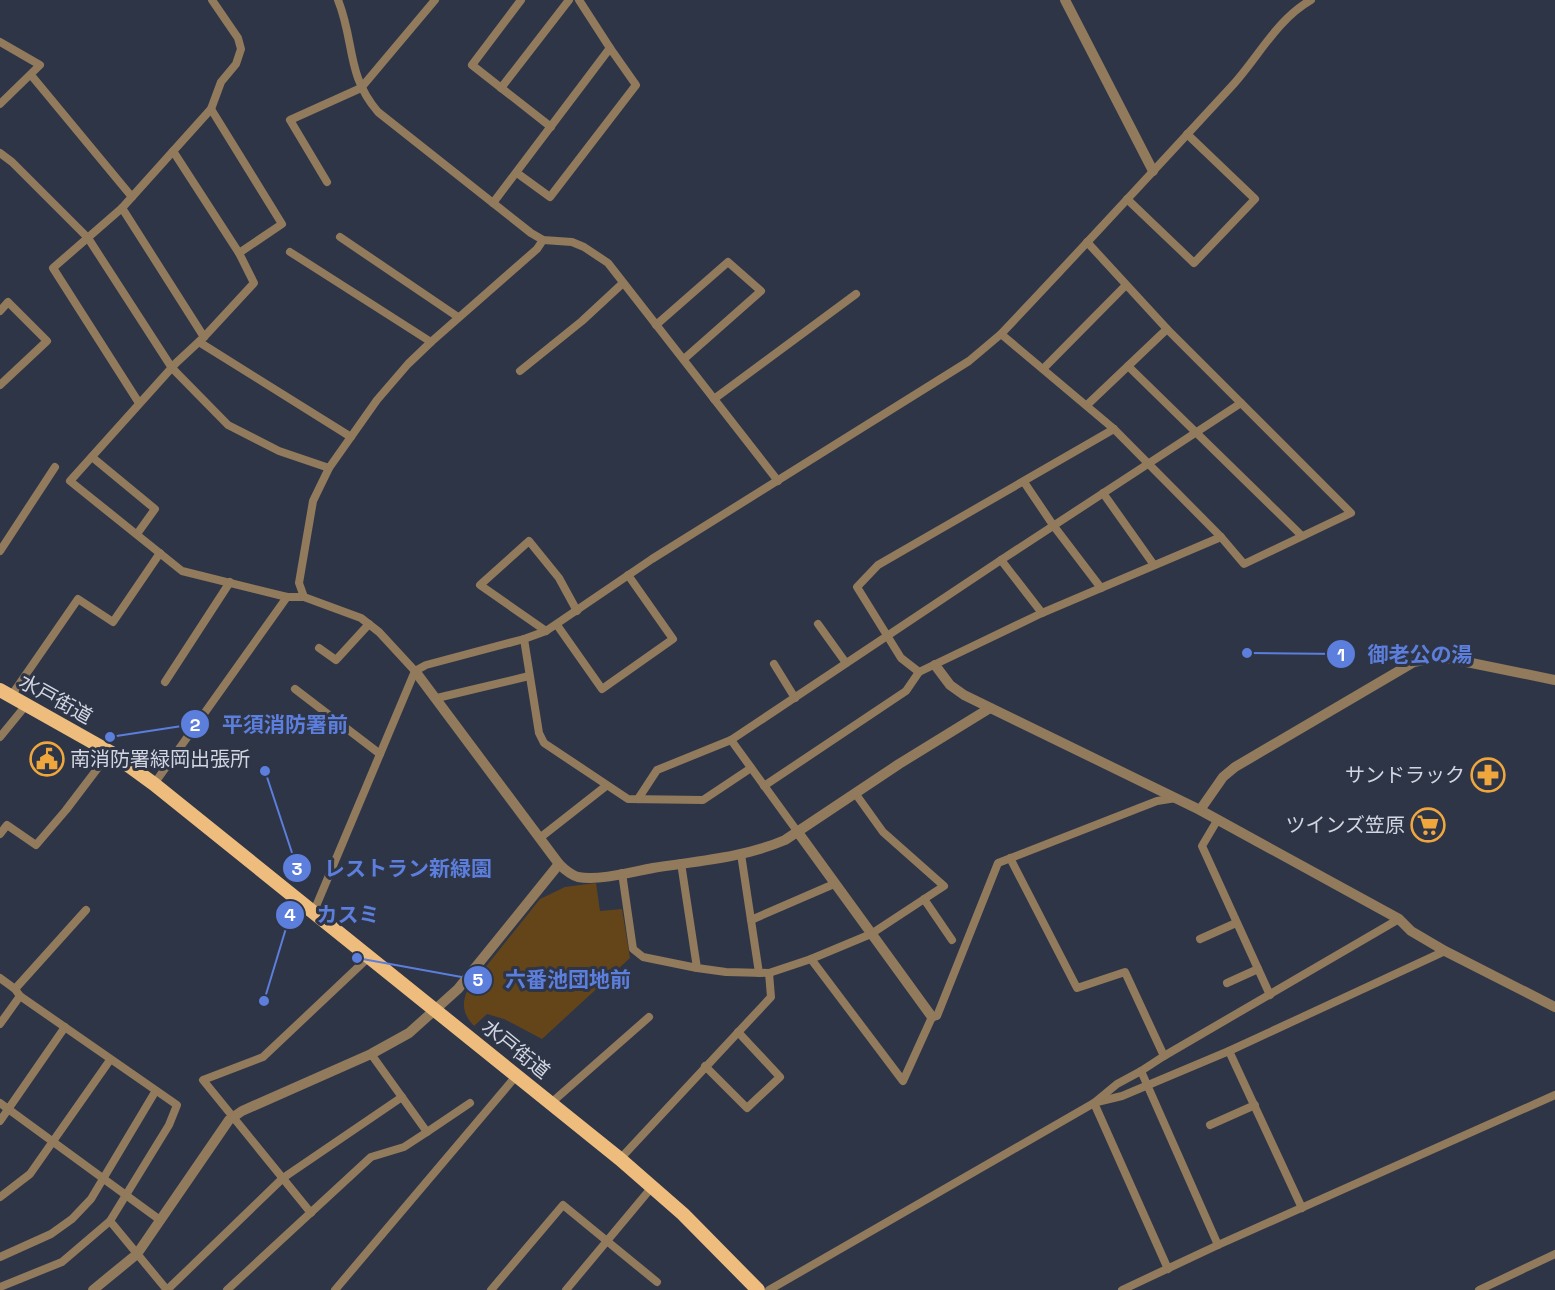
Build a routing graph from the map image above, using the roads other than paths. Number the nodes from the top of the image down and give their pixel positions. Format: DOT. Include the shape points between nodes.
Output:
graph roads {
  1 [pos="212,0"];
  2 [pos="338,0"];
  3 [pos="435,0"];
  4 [pos="522,0"];
  5 [pos="569,0"];
  6 [pos="579,0"];
  7 [pos="1065,0"];
  8 [pos="1311,0"];
  9 [pos="0,42"];
  10 [pos="610,48"];
  11 [pos="30,75"];
  12 [pos="361,88"];
  13 [pos="501,88"];
  14 [pos="0,104"];
  15 [pos="211,109"];
  16 [pos="551,127"];
  17 [pos="1187,134"];
  18 [pos="173,151"];
  19 [pos="0,153"];
  20 [pos="1153,171"];
  21 [pos="517,173"];
  22 [pos="327,182"];
  23 [pos="132,197"];
  24 [pos="1127,200"];
  25 [pos="493,203"];
  26 [pos="122,208"];
  27 [pos="340,237"];
  28 [pos="88,238"];
  29 [pos="543,240"];
  30 [pos="1087,242"];
  31 [pos="290,252"];
  32 [pos="238,253"];
  33 [pos="623,283"];
  34 [pos="1126,285"];
  35 [pos="856,294"];
  36 [pos="0,311"];
  37 [pos="459,317"];
  38 [pos="656,325"];
  39 [pos="1167,328"];
  40 [pos="1001,334"];
  41 [pos="202,340"];
  42 [pos="431,342"];
  43 [pos="684,359"];
  44 [pos="1128,366"];
  45 [pos="172,368"];
  46 [pos="1043,369"];
  47 [pos="520,371"];
  48 [pos="0,385"];
  49 [pos="714,399"];
  50 [pos="1241,403"];
  51 [pos="139,404"];
  52 [pos="1087,405"];
  53 [pos="1114,429"];
  54 [pos="1196,433"];
  55 [pos="351,437"];
  56 [pos="92,457"];
  57 [pos="1149,464"];
  58 [pos="55,467"];
  59 [pos="329,468"];
  60 [pos="778,481"];
  61 [pos="1024,482"];
  62 [pos="1103,494"];
  63 [pos="1053,525"];
  64 [pos="137,534"];
  65 [pos="1302,536"];
  66 [pos="1221,537"];
  67 [pos="0,551"];
  68 [pos="160,553"];
  69 [pos="1001,560"];
  70 [pos="1154,565"];
  71 [pos="628,575"];
  72 [pos="230,582"];
  73 [pos="1101,588"];
  74 [pos="286,597"];
  75 [pos="304,597"];
  76 [pos="577,611"];
  77 [pos="1042,613"];
  78 [pos="369,624"];
  79 [pos="818,624"];
  80 [pos="557,625"];
  81 [pos="546,631"];
  82 [pos="888,636"];
  83 [pos="524,639"];
  84 [pos="319,648"];
  85 [pos="846,663"];
  86 [pos="774,664"];
  87 [pos="935,665"];
  88 [pos="415,670"];
  89 [pos="919,672"];
  90 [pos="529,676"];
  91 [pos="1555,680"];
  92 [pos="165,682"];
  93 [pos="295,689"];
  94 [pos="5,693"];
  95 [pos="437,698"];
  96 [pos="795,698"];
  97 [pos="27,704"];
  98 [pos="990,708"];
  99 [pos="0,737"];
  100 [pos="731,740"];
  101 [pos="110,752"];
  102 [pos="380,754"];
  103 [pos="751,768"];
  104 [pos="154,784"];
  105 [pos="606,786"];
  106 [pos="764,786"];
  107 [pos="855,793"];
  108 [pos="1176,798"];
  109 [pos="638,799"];
  110 [pos="1200,810"];
  111 [pos="1218,819"];
  112 [pos="797,831"];
  113 [pos="0,834"];
  114 [pos="540,837"];
  115 [pos="741,854"];
  116 [pos="1010,858"];
  117 [pos="681,863"];
  118 [pos="559,864"];
  119 [pos="622,873"];
  120 [pos="834,884"];
  121 [pos="924,899"];
  122 [pos="86,910"];
  123 [pos="314,911"];
  124 [pos="1399,919"];
  125 [pos="751,920"];
  126 [pos="1236,923"];
  127 [pos="871,934"];
  128 [pos="1200,939"];
  129 [pos="952,940"];
  130 [pos="1445,951"];
  131 [pos="370,956"];
  132 [pos="811,959"];
  133 [pos="697,968"];
  134 [pos="1258,969"];
  135 [pos="759,973"];
  136 [pos="769,973"];
  137 [pos="0,978"];
  138 [pos="1227,983"];
  139 [pos="17,992"];
  140 [pos="1270,995"];
  141 [pos="1555,1007"];
  142 [pos="434,1009"];
  143 [pos="649,1017"];
  144 [pos="932,1017"];
  145 [pos="0,1024"];
  146 [pos="65,1028"];
  147 [pos="738,1032"];
  148 [pos="1229,1051"];
  149 [pos="371,1054"];
  150 [pos="1164,1056"];
  151 [pos="110,1060"];
  152 [pos="705,1066"];
  153 [pos="1141,1071"];
  154 [pos="517,1075"];
  155 [pos="1147,1084"];
  156 [pos="155,1092"];
  157 [pos="1555,1095"];
  158 [pos="402,1097"];
  159 [pos="0,1103"];
  160 [pos="470,1103"];
  161 [pos="551,1103"];
  162 [pos="1094,1103"];
  163 [pos="1255,1105"];
  164 [pos="9,1109"];
  165 [pos="234,1117"];
  166 [pos="0,1121"];
  167 [pos="1210,1125"];
  168 [pos="427,1132"];
  169 [pos="55,1141"];
  170 [pos="620,1159"];
  171 [pos="103,1178"];
  172 [pos="283,1178"];
  173 [pos="652,1187"];
  174 [pos="127,1196"];
  175 [pos="0,1197"];
  176 [pos="1302,1208"];
  177 [pos="311,1213"];
  178 [pos="160,1220"];
  179 [pos="110,1221"];
  180 [pos="608,1240"];
  181 [pos="1218,1245"];
  182 [pos="137,1254"];
  183 [pos="1555,1254"];
  184 [pos="0,1257"];
  185 [pos="1168,1269"];
  186 [pos="657,1282"];
  187 [pos="0,1287"];
  188 [pos="93,1290"];
  189 [pos="167,1290"];
  190 [pos="227,1290"];
  191 [pos="335,1290"];
  192 [pos="491,1290"];
  193 [pos="566,1290"];
  194 [pos="758,1290"];
  195 [pos="769,1290"];
  196 [pos="1122,1290"];
  197 [pos="1479,1290"];
  1 -- 15 [label="street" via="238,38 241,49 236,64 221,82"];
  2 -- 12 [label="street"];
  3 -- 12 [label="street"];
  4 -- 13 [label="street" via="472,65"];
  5 -- 13 [label="street"];
  6 -- 10 [label="street"];
  7 -- 20 [label="street"];
  8 -- 17 [label="street" via="1281,24 1236,82"];
  9 -- 11 [label="street" via="40,65"];
  10 -- 16 [label="street"];
  10 -- 21 [label="street" via="636,85 550,197"];
  11 -- 14 [label="street"];
  11 -- 23 [label="street"];
  12 -- 22 [label="street" via="290,120"];
  12 -- 25 [label="street" via="378,112"];
  13 -- 16 [label="street"];
  15 -- 18 [label="street"];
  15 -- 32 [label="street" via="282,224"];
  16 -- 21 [label="street"];
  17 -- 20 [label="street"];
  17 -- 24 [label="street" via="1255,199 1194,263"];
  18 -- 23 [label="street"];
  18 -- 32 [label="street"];
  19 -- 28 [label="street"];
  20 -- 24 [label="street"];
  21 -- 25 [label="street"];
  23 -- 26 [label="street"];
  24 -- 30 [label="street"];
  25 -- 29 [label="street"];
  26 -- 28 [label="street"];
  26 -- 41 [label="street"];
  27 -- 37 [label="street"];
  28 -- 45 [label="street"];
  28 -- 51 [label="street" via="53,268"];
  29 -- 33 [label="street" via="572,242 584,248 608,263"];
  29 -- 37 [label="street"];
  30 -- 34 [label="street"];
  30 -- 40 [label="street"];
  31 -- 42 [label="street"];
  32 -- 41 [label="street" via="254,283"];
  33 -- 38 [label="street"];
  33 -- 47 [label="street"];
  34 -- 39 [label="street"];
  34 -- 46 [label="street"];
  35 -- 49 [label="street"];
  36 -- 48 [label="street" via="8,302 47,341"];
  37 -- 42 [label="street"];
  38 -- 43 [label="street"];
  38 -- 43 [label="street" via="728,261 761,291"];
  39 -- 44 [label="street"];
  39 -- 50 [label="street"];
  40 -- 46 [label="street"];
  40 -- 60 [label="street" via="969,362"];
  41 -- 45 [label="street"];
  41 -- 55 [label="street"];
  42 -- 55 [label="street" via="390,384"];
  43 -- 49 [label="street"];
  44 -- 52 [label="street"];
  44 -- 54 [label="street"];
  45 -- 51 [label="street"];
  45 -- 59 [label="street" via="228,425 279,451"];
  46 -- 52 [label="street"];
  49 -- 60 [label="street"];
  50 -- 54 [label="street"];
  50 -- 65 [label="street" via="1351,513"];
  51 -- 56 [label="street"];
  52 -- 53 [label="street"];
  53 -- 57 [label="street"];
  53 -- 61 [label="street"];
  54 -- 57 [label="street"];
  54 -- 65 [label="street"];
  55 -- 59 [label="street"];
  56 -- 64 [label="street" via="155,509"];
  56 -- 64 [label="street" via="70,481"];
  57 -- 62 [label="street"];
  57 -- 66 [label="street"];
  58 -- 67 [label="street"];
  59 -- 75 [label="street" via="313,501 299,583"];
  60 -- 71 [label="street"];
  61 -- 63 [label="street"];
  61 -- 82 [label="street" via="878,565 857,587"];
  62 -- 63 [label="street"];
  62 -- 70 [label="street"];
  63 -- 69 [label="street"];
  63 -- 73 [label="street"];
  64 -- 68 [label="street"];
  65 -- 66 [label="street" via="1244,564"];
  66 -- 70 [label="street"];
  68 -- 72 [label="street" via="182,571"];
  68 -- 94 [label="street" via="113,622 78,598"];
  69 -- 77 [label="street"];
  69 -- 82 [label="street"];
  70 -- 73 [label="street"];
  71 -- 76 [label="street"];
  71 -- 80 [label="street" via="673,639 602,688"];
  72 -- 74 [label="street"];
  72 -- 92 [label="street"];
  73 -- 77 [label="street"];
  74 -- 75 [label="street"];
  74 -- 104 [label="street"];
  75 -- 78 [label="street"];
  76 -- 80 [label="street"];
  76 -- 81 [label="street" via="559,578 529,541 480,585"];
  77 -- 87 [label="street"];
  78 -- 84 [label="street" via="336,660"];
  78 -- 88 [label="street"];
  79 -- 85 [label="street"];
  80 -- 81 [label="street"];
  81 -- 83 [label="street"];
  82 -- 85 [label="street"];
  82 -- 89 [label="street" via="901,658"];
  83 -- 88 [label="street"];
  83 -- 90 [label="street"];
  85 -- 96 [label="street"];
  86 -- 96 [label="street"];
  87 -- 89 [label="street"];
  87 -- 98 [label="street" via="951,685"];
  88 -- 95 [label="street"];
  88 -- 102 [label="street"];
  89 -- 106 [label="street" via="906,691"];
  90 -- 95 [label="street"];
  90 -- 105 [label="street" via="544,743"];
  91 -- 110 [label="street" via="1447,658 1414,662 1235,767 1222,777"];
  93 -- 102 [label="street"];
  94 -- 97 [label="main road, 水戸街道"];
  95 -- 114 [label="street"];
  96 -- 100 [label="street"];
  97 -- 99 [label="street"];
  97 -- 101 [label="main road, 水戸街道"];
  98 -- 107 [label="street"];
  98 -- 108 [label="street"];
  100 -- 103 [label="street"];
  100 -- 109 [label="street" via="657,770"];
  101 -- 104 [label="main road, 水戸街道"];
  101 -- 113 [label="street" via="36,845 7,825"];
  102 -- 123 [label="street"];
  103 -- 106 [label="street"];
  103 -- 109 [label="street" via="703,800"];
  104 -- 123 [label="main road, 水戸街道"];
  105 -- 109 [label="street" via="628,799"];
  105 -- 114 [label="street"];
  106 -- 112 [label="street"];
  107 -- 112 [label="street"];
  107 -- 121 [label="street" via="883,832 944,886"];
  108 -- 110 [label="street"];
  108 -- 116 [label="street" via="1157,801"];
  110 -- 111 [label="street"];
  111 -- 124 [label="street"];
  111 -- 126 [label="street" via="1202,846"];
  112 -- 115 [label="street" via="768,847"];
  112 -- 120 [label="street"];
  114 -- 118 [label="street"];
  115 -- 117 [label="street"];
  115 -- 125 [label="street"];
  116 -- 144 [label="street" via="998,863 937,1016"];
  116 -- 150 [label="street" via="1077,988 1125,972"];
  117 -- 119 [label="street"];
  117 -- 133 [label="street"];
  118 -- 119 [label="street" via="577,877"];
  118 -- 142 [label="street" via="458,990"];
  119 -- 133 [label="street" via="633,949 642,957"];
  120 -- 125 [label="street"];
  120 -- 127 [label="street"];
  121 -- 127 [label="street"];
  121 -- 129 [label="street"];
  122 -- 139 [label="street"];
  123 -- 131 [label="main road, 水戸街道"];
  124 -- 130 [label="street"];
  124 -- 140 [label="street"];
  125 -- 135 [label="street"];
  126 -- 128 [label="street"];
  126 -- 134 [label="street"];
  127 -- 132 [label="street"];
  127 -- 144 [label="street"];
  130 -- 141 [label="street"];
  130 -- 148 [label="street"];
  131 -- 142 [label="main road, 水戸街道"];
  131 -- 165 [label="street" via="262,1057 203,1080"];
  132 -- 136 [label="street"];
  132 -- 144 [label="street" via="903,1082"];
  133 -- 135 [label="street"];
  134 -- 138 [label="street"];
  134 -- 140 [label="street"];
  135 -- 136 [label="street"];
  136 -- 147 [label="street" via="771,998"];
  137 -- 139 [label="street"];
  139 -- 145 [label="street"];
  139 -- 146 [label="street"];
  140 -- 150 [label="street"];
  142 -- 149 [label="street" via="409,1033"];
  142 -- 154 [label="main road, 水戸街道"];
  143 -- 161 [label="street"];
  146 -- 151 [label="street"];
  146 -- 164 [label="street"];
  147 -- 152 [label="street"];
  147 -- 152 [label="street" via="780,1077 747,1108"];
  148 -- 155 [label="street"];
  148 -- 163 [label="street"];
  149 -- 158 [label="street"];
  149 -- 165 [label="street"];
  150 -- 153 [label="street"];
  151 -- 156 [label="street"];
  151 -- 169 [label="street"];
  152 -- 170 [label="street"];
  153 -- 155 [label="street"];
  153 -- 162 [label="street"];
  154 -- 161 [label="main road, 水戸街道"];
  154 -- 191 [label="street"];
  155 -- 162 [label="street"];
  155 -- 181 [label="street"];
  156 -- 171 [label="street"];
  156 -- 174 [label="street" via="177,1105 170,1125"];
  157 -- 176 [label="street"];
  158 -- 168 [label="street"];
  158 -- 172 [label="street"];
  159 -- 164 [label="street"];
  160 -- 168 [label="street"];
  161 -- 170 [label="main road, 水戸街道"];
  162 -- 185 [label="street"];
  162 -- 195 [label="street"];
  163 -- 167 [label="street"];
  163 -- 176 [label="street"];
  164 -- 166 [label="street"];
  164 -- 169 [label="street"];
  165 -- 172 [label="street"];
  165 -- 178 [label="street"];
  168 -- 177 [label="street" via="404,1147 371,1157"];
  169 -- 171 [label="street"];
  169 -- 175 [label="street" via="30,1174"];
  170 -- 173 [label="main road, 水戸街道"];
  171 -- 174 [label="street"];
  171 -- 184 [label="street" via="91,1199 72,1219 51,1234"];
  172 -- 177 [label="street"];
  172 -- 189 [label="street"];
  173 -- 180 [label="street"];
  173 -- 194 [label="main road, 水戸街道"];
  174 -- 178 [label="street"];
  174 -- 179 [label="street"];
  176 -- 181 [label="street"];
  177 -- 190 [label="street"];
  178 -- 182 [label="street"];
  179 -- 182 [label="street"];
  179 -- 187 [label="street" via="62,1262"];
  180 -- 186 [label="street"];
  180 -- 192 [label="street" via="563,1205"];
  180 -- 193 [label="street"];
  181 -- 185 [label="street"];
  182 -- 188 [label="street"];
  182 -- 189 [label="street"];
  183 -- 197 [label="street"];
  185 -- 196 [label="street"];
}
